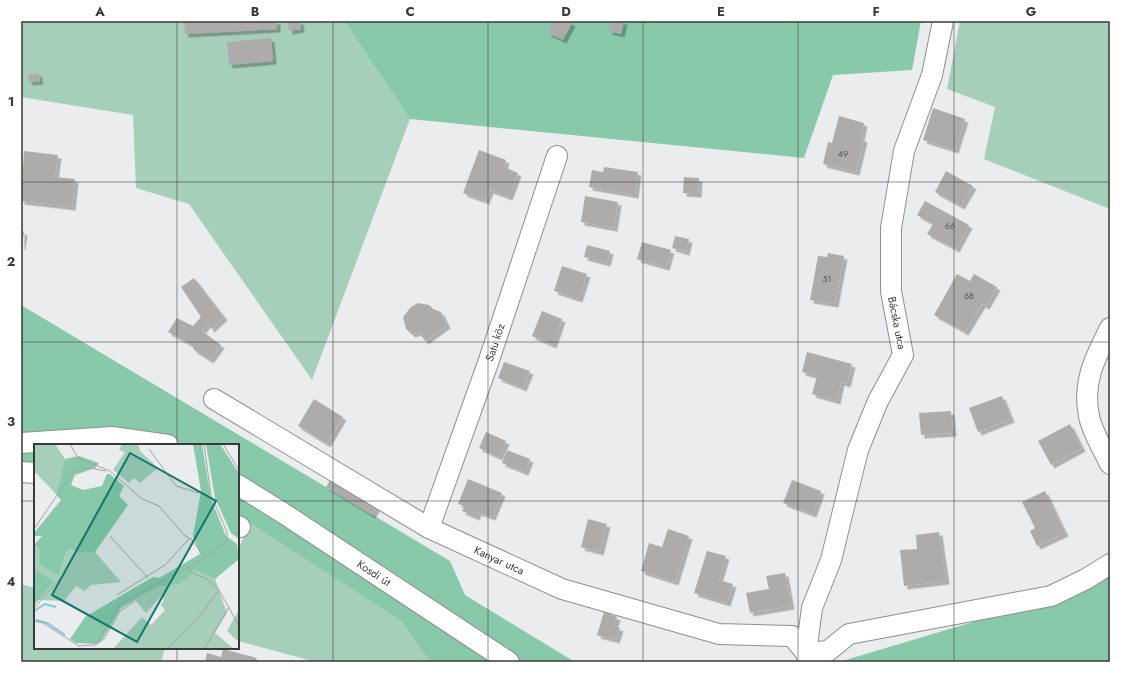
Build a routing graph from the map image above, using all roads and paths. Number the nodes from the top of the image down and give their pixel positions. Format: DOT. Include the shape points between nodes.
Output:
graph roads {
  1 [pos="943,21"];
  2 [pos="557,156"];
  3 [pos="1110,328"];
  4 [pos="214,399"];
  5 [pos="21,443"];
  6 [pos="161,444"];
  7 [pos="1110,464"];
  8 [pos="21,472"];
  9 [pos="34,472"];
  10 [pos="239,486"];
  11 [pos="429,528"];
  12 [pos="1110,564"];
  13 [pos="807,658"];
  14 [pos="509,662"];
  1 -- 13 [label="street, Bácska utca" via="932,74 904,151 891,228 891,291 903,355 878,401 858,450 832,560 812,608"];
  2 -- 11 [label="street, Satu köz" via="488,363"];
  3 -- 7 [label="street" via="1086,386 1089,417"];
  4 -- 11 [label="street, Kanyar utca"];
  5 -- 6 [label="street" via="112,437"];
  8 -- 9 [label="street"];
  10 -- 14 [label="street, Kosdi út"];
  11 -- 13 [label="street, Kanyar utca" via="562,589 719,634 792,636"];
  12 -- 13 [label="street" via="1051,596 849,634 828,651"];
}
